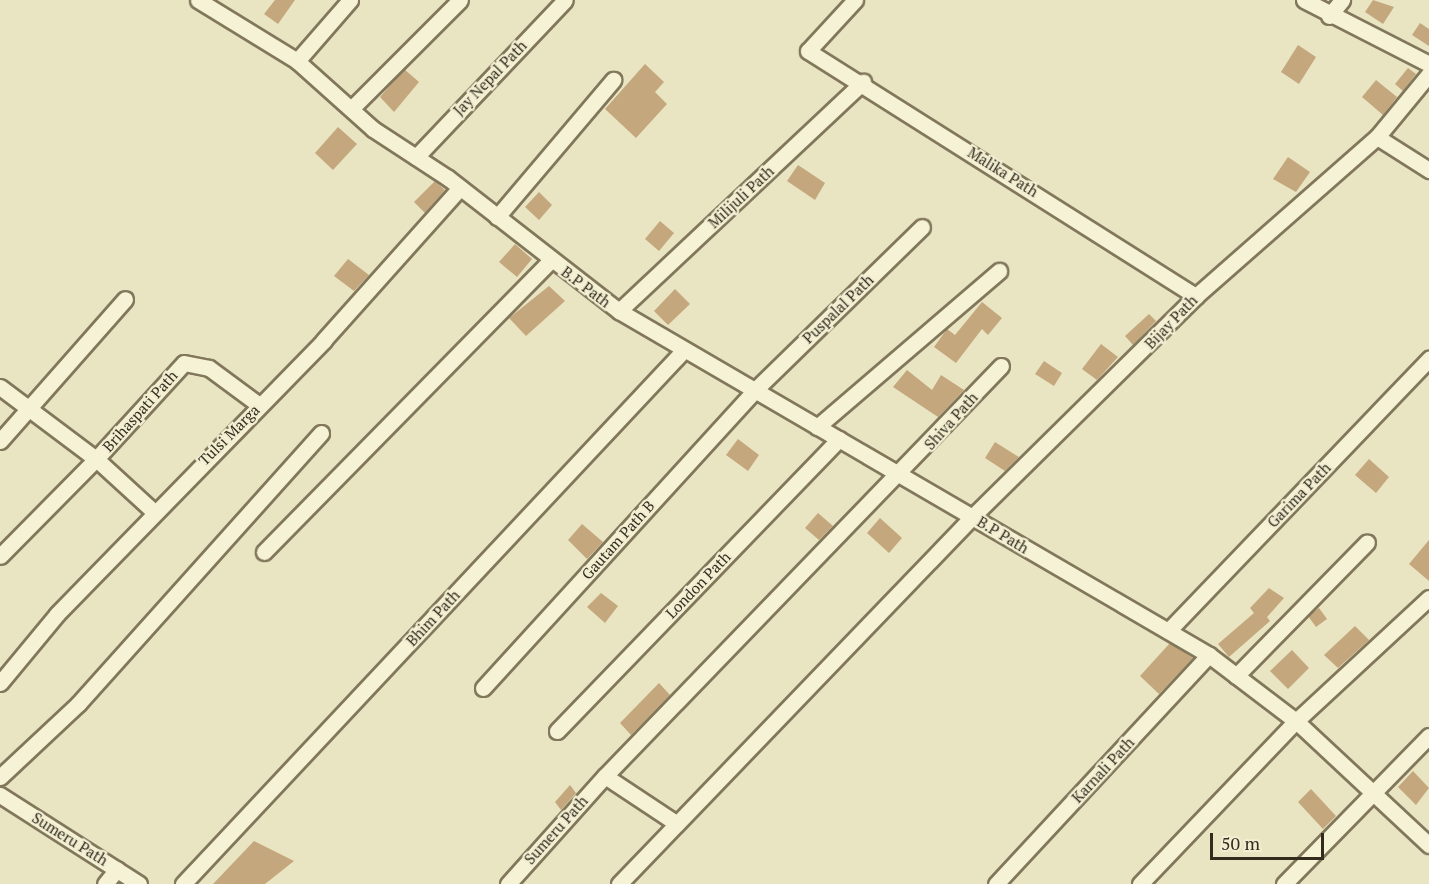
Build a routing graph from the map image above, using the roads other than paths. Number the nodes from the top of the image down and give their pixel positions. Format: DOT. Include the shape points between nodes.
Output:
graph roads {
  1 [pos="198,0"];
  2 [pos="350,0"];
  3 [pos="460,0"];
  4 [pos="565,0"];
  5 [pos="855,0"];
  6 [pos="1304,0"];
  7 [pos="1342,0"];
  8 [pos="1329,16"];
  9 [pos="297,61"];
  10 [pos="1429,64"];
  11 [pos="1429,74"];
  12 [pos="613,80"];
  13 [pos="863,82"];
  14 [pos="351,109"];
  15 [pos="1377,137"];
  16 [pos="416,157"];
  17 [pos="1429,170"];
  18 [pos="460,188"];
  19 [pos="497,217"];
  20 [pos="922,227"];
  21 [pos="551,260"];
  22 [pos="999,271"];
  23 [pos="1196,296"];
  24 [pos="125,299"];
  25 [pos="619,312"];
  26 [pos="683,351"];
  27 [pos="1429,359"];
  28 [pos="1001,366"];
  29 [pos="0,387"];
  30 [pos="753,392"];
  31 [pos="259,405"];
  32 [pos="31,409"];
  33 [pos="817,427"];
  34 [pos="321,433"];
  35 [pos="839,438"];
  36 [pos="0,441"];
  37 [pos="96,459"];
  38 [pos="901,475"];
  39 [pos="153,511"];
  40 [pos="973,516"];
  41 [pos="1367,542"];
  42 [pos="264,552"];
  43 [pos="0,556"];
  44 [pos="1429,598"];
  45 [pos="1169,630"];
  46 [pos="1209,655"];
  47 [pos="1236,675"];
  48 [pos="0,683"];
  49 [pos="483,688"];
  50 [pos="1296,721"];
  51 [pos="557,731"];
  52 [pos="1429,736"];
  53 [pos="604,776"];
  54 [pos="0,777"];
  55 [pos="1375,791"];
  56 [pos="0,795"];
  57 [pos="676,823"];
  58 [pos="1429,845"];
  59 [pos="117,869"];
  60 [pos="105,884"];
  61 [pos="139,884"];
  62 [pos="183,884"];
  63 [pos="508,884"];
  64 [pos="620,884"];
  65 [pos="996,884"];
  66 [pos="1140,884"];
  67 [pos="1284,884"];
  1 -- 9 [label="street, B.P Path"];
  2 -- 9 [label="street"];
  3 -- 14 [label="street"];
  4 -- 16 [label="street, Jay Nepal Path"];
  5 -- 13 [label="street, Malika Path" via="808,51"];
  6 -- 8 [label="street"];
  7 -- 8 [label="street"];
  8 -- 10 [label="street"];
  9 -- 14 [label="street, B.P Path"];
  11 -- 15 [label="street, Bijay Path"];
  12 -- 19 [label="street"];
  13 -- 23 [label="street, Malika Path"];
  13 -- 25 [label="street, Milijuli Path"];
  14 -- 16 [label="street, B.P Path"];
  15 -- 17 [label="street"];
  15 -- 23 [label="street, Bijay Path"];
  16 -- 18 [label="street, B.P Path"];
  18 -- 19 [label="street, B.P Path"];
  18 -- 31 [label="street, Tulsi Marga"];
  19 -- 21 [label="street, B.P Path"];
  20 -- 30 [label="street, Puspalal Path"];
  21 -- 25 [label="street, B.P Path"];
  21 -- 42 [label="street, B.P Path"];
  22 -- 33 [label="street"];
  23 -- 40 [label="street, Bijay Path"];
  24 -- 32 [label="street"];
  25 -- 26 [label="street, B.P Path"];
  26 -- 30 [label="street, B.P Path"];
  26 -- 62 [label="street, Bhim Path"];
  27 -- 45 [label="street, Garima Path"];
  28 -- 38 [label="street, Shiva Path"];
  29 -- 32 [label="street"];
  30 -- 33 [label="street, B.P Path"];
  30 -- 49 [label="street, Gautam Path B"];
  31 -- 37 [label="street, Brihaspati Path" via="209,368 184,363"];
  31 -- 39 [label="street, Tulsi Marga"];
  32 -- 36 [label="street"];
  32 -- 37 [label="street"];
  33 -- 35 [label="street, B.P Path"];
  34 -- 54 [label="street" via="78,704"];
  35 -- 38 [label="street, B.P Path"];
  35 -- 51 [label="street, London Path"];
  37 -- 39 [label="street"];
  37 -- 43 [label="street, Brihaspati Path"];
  38 -- 40 [label="street, B.P Path"];
  38 -- 53 [label="street, Shiva Path"];
  39 -- 48 [label="street, Tulsi Marga"];
  40 -- 45 [label="street, B.P Path"];
  40 -- 57 [label="street, Bijay Path" via="746,758"];
  41 -- 47 [label="street"];
  44 -- 50 [label="street"];
  45 -- 46 [label="street, B.P Path"];
  46 -- 47 [label="street, B.P Path"];
  46 -- 65 [label="street, Karnali Path"];
  47 -- 50 [label="street, B.P Path"];
  50 -- 55 [label="street, B.P Path"];
  50 -- 66 [label="street"];
  52 -- 55 [label="street"];
  53 -- 57 [label="street"];
  53 -- 63 [label="street, Sumeru Path"];
  55 -- 58 [label="street, B.P Path"];
  55 -- 67 [label="street"];
  56 -- 59 [label="street, Sumeru Path"];
  57 -- 64 [label="street, Bijay Path"];
  59 -- 60 [label="street"];
  59 -- 61 [label="street, Sumeru Path"];
}
